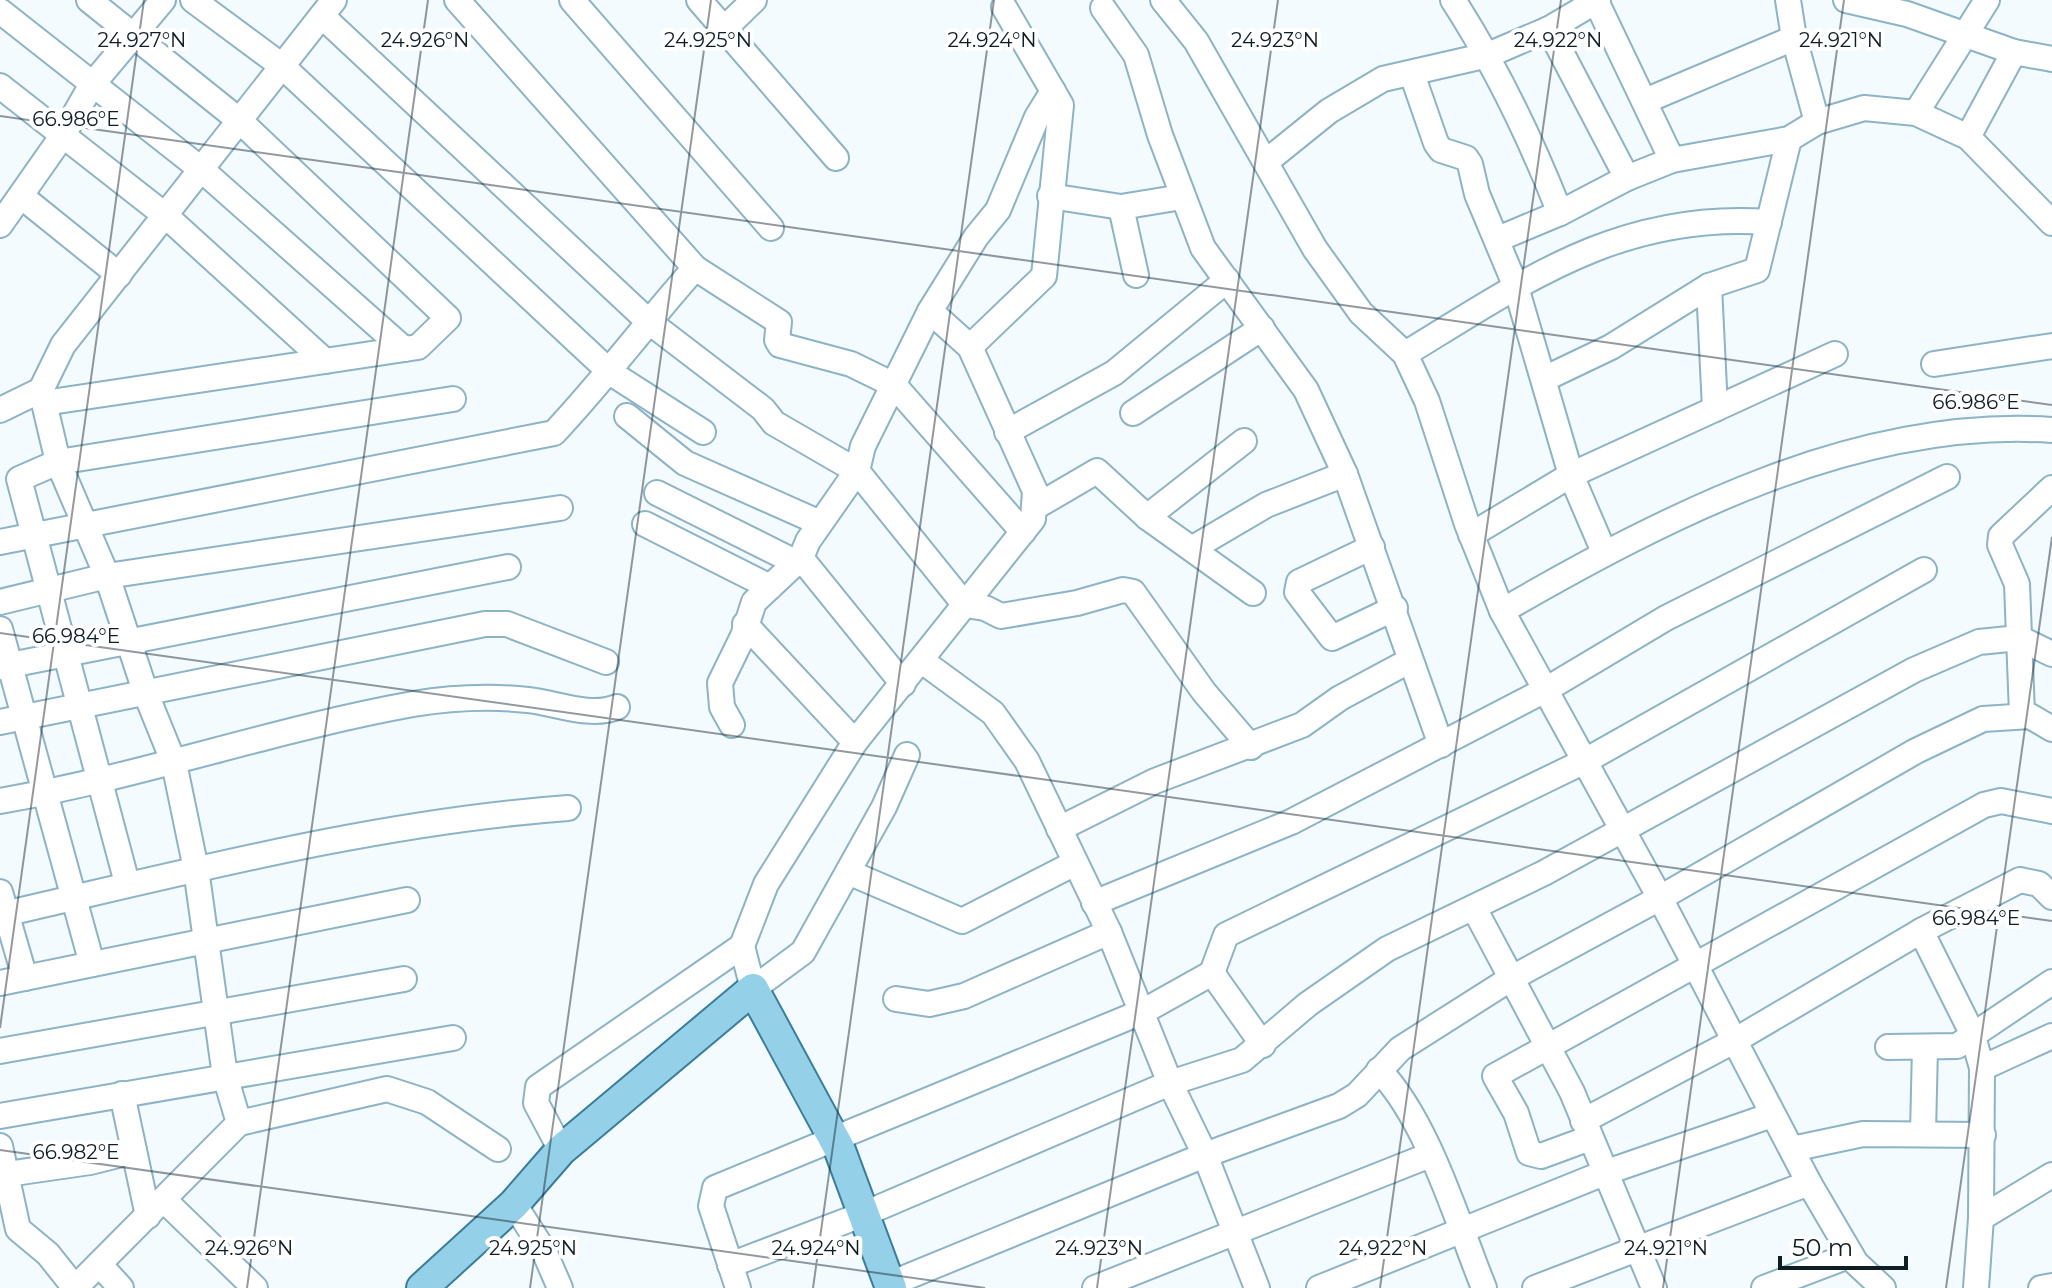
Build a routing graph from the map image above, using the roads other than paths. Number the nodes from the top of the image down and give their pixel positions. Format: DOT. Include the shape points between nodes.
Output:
graph roads {
  1 [pos="89,0"];
  2 [pos="163,0"];
  3 [pos="193,0"];
  4 [pos="457,0"];
  5 [pos="572,0"];
  6 [pos="699,0"];
  7 [pos="754,0"];
  8 [pos="1163,0"];
  9 [pos="1453,0"];
  10 [pos="1788,0"];
  11 [pos="1846,0"];
  12 [pos="1987,0"];
  13 [pos="1597,1"];
  14 [pos="1004,7"];
  15 [pos="328,8"];
  16 [pos="1103,8"];
  17 [pos="1915,10"];
  18 [pos="0,11"];
  19 [pos="724,29"];
  20 [pos="1549,29"];
  21 [pos="1966,35"];
  22 [pos="134,36"];
  23 [pos="1794,38"];
  24 [pos="2014,52"];
  25 [pos="1488,55"];
  26 [pos="2052,59"];
  27 [pos="282,66"];
  28 [pos="1412,74"];
  29 [pos="0,86"];
  30 [pos="91,86"];
  31 [pos="1053,91"];
  32 [pos="1645,101"];
  33 [pos="1916,113"];
  34 [pos="240,121"];
  35 [pos="1817,122"];
  36 [pos="63,135"];
  37 [pos="1968,137"];
  38 [pos="1789,139"];
  39 [pos="836,158"];
  40 [pos="1672,160"];
  41 [pos="1267,161"];
  42 [pos="202,170"];
  43 [pos="1627,178"];
  44 [pos="21,196"];
  45 [pos="1050,196"];
  46 [pos="1182,197"];
  47 [pos="1121,207"];
  48 [pos="1560,213"];
  49 [pos="166,216"];
  50 [pos="1769,222"];
  51 [pos="2052,223"];
  52 [pos="0,225"];
  53 [pos="771,228"];
  54 [pos="1498,239"];
  55 [pos="695,268"];
  56 [pos="119,275"];
  57 [pos="1136,275"];
  58 [pos="1227,280"];
  59 [pos="1709,286"];
  60 [pos="1516,287"];
  61 [pos="930,311"];
  62 [pos="648,321"];
  63 [pos="1262,328"];
  64 [pos="2052,346"];
  65 [pos="970,347"];
  66 [pos="404,349"];
  67 [pos="1405,354"];
  68 [pos="1835,354"];
  69 [pos="325,361"];
  70 [pos="1934,364"];
  71 [pos="611,373"];
  72 [pos="1544,379"];
  73 [pos="894,385"];
  74 [pos="42,396"];
  75 [pos="453,399"];
  76 [pos="1715,409"];
  77 [pos="0,410"];
  78 [pos="1133,413"];
  79 [pos="627,416"];
  80 [pos="2052,430"];
  81 [pos="703,432"];
  82 [pos="1007,432"];
  83 [pos="1244,441"];
  84 [pos="58,462"];
  85 [pos="857,471"];
  86 [pos="1345,474"];
  87 [pos="1571,475"];
  88 [pos="1947,477"];
  89 [pos="10,481"];
  90 [pos="2052,488"];
  91 [pos="657,493"];
  92 [pos="1037,506"];
  93 [pos="560,508"];
  94 [pos="1147,517"];
  95 [pos="82,523"];
  96 [pos="820,523"];
  97 [pos="645,524"];
  98 [pos="1023,532"];
  99 [pos="1471,535"];
  100 [pos="32,536"];
  101 [pos="0,542"];
  102 [pos="1372,547"];
  103 [pos="1193,548"];
  104 [pos="1604,552"];
  105 [pos="799,561"];
  106 [pos="508,567"];
  107 [pos="1924,570"];
  108 [pos="107,576"];
  109 [pos="770,587"];
  110 [pos="47,590"];
  111 [pos="1253,593"];
  112 [pos="0,602"];
  113 [pos="965,605"];
  114 [pos="1395,608"];
  115 [pos="1502,611"];
  116 [pos="745,624"];
  117 [pos="0,629"];
  118 [pos="2019,638"];
  119 [pos="128,643"];
  120 [pos="2052,654"];
  121 [pos="67,657"];
  122 [pos="922,661"];
  123 [pos="1409,661"];
  124 [pos="606,662"];
  125 [pos="4,667"];
  126 [pos="903,684"];
  127 [pos="1547,689"];
  128 [pos="146,694"];
  129 [pos="80,707"];
  130 [pos="617,707"];
  131 [pos="2022,714"];
  132 [pos="11,720"];
  133 [pos="732,725"];
  134 [pos="2052,729"];
  135 [pos="855,742"];
  136 [pos="1441,745"];
  137 [pos="1251,747"];
  138 [pos="907,755"];
  139 [pos="1585,761"];
  140 [pos="174,763"];
  141 [pos="100,779"];
  142 [pos="45,793"];
  143 [pos="0,801"];
  144 [pos="568,808"];
  145 [pos="2052,811"];
  146 [pos="1059,829"];
  147 [pos="1622,830"];
  148 [pos="1075,863"];
  149 [pos="196,869"];
  150 [pos="848,872"];
  151 [pos="127,883"];
  152 [pos="71,897"];
  153 [pos="2052,897"];
  154 [pos="1660,898"];
  155 [pos="407,900"];
  156 [pos="1094,903"];
  157 [pos="2,907"];
  158 [pos="1474,908"];
  159 [pos="1921,931"];
  160 [pos="1109,932"];
  161 [pos="207,942"];
  162 [pos="742,946"];
  163 [pos="92,964"];
  164 [pos="1694,969"];
  165 [pos="1212,973"];
  166 [pos="25,978"];
  167 [pos="404,979"];
  168 [pos="1510,979"];
  169 [pos="2052,982"];
  170 [pos="0,983"];
  171 [pos="753,989"];
  172 [pos="896,999"];
  173 [pos="1144,1011"];
  174 [pos="217,1012"];
  175 [pos="1972,1033"];
  176 [pos="2052,1036"];
  177 [pos="453,1038"];
  178 [pos="1734,1041"];
  179 [pos="1263,1045"];
  180 [pos="1548,1045"];
  181 [pos="1888,1047"];
  182 [pos="1925,1047"];
  183 [pos="0,1051"];
  184 [pos="1982,1068"];
  185 [pos="1379,1070"];
  186 [pos="225,1076"];
  187 [pos="1170,1083"];
  188 [pos="122,1094"];
  189 [pos="1772,1115"];
  190 [pos="0,1116"];
  191 [pos="239,1123"];
  192 [pos="1587,1129"];
  193 [pos="1923,1133"];
  194 [pos="1983,1135"];
  195 [pos="834,1139"];
  196 [pos="0,1146"];
  197 [pos="498,1149"];
  198 [pos="1792,1149"];
  199 [pos="561,1150"];
  200 [pos="134,1151"];
  201 [pos="1205,1155"];
  202 [pos="1430,1155"];
  203 [pos="1604,1173"];
  204 [pos="3,1174"];
  205 [pos="2052,1175"];
  206 [pos="1809,1183"];
  207 [pos="514,1204"];
  208 [pos="156,1208"];
  209 [pos="864,1214"];
  210 [pos="1981,1218"];
  211 [pos="9,1231"];
  212 [pos="1460,1231"];
  213 [pos="1235,1232"];
  214 [pos="1637,1249"];
  215 [pos="1851,1255"];
  216 [pos="99,1264"];
  217 [pos="730,1265"];
  218 [pos="1156,1277"];
  219 [pos="890,1286"];
  220 [pos="2052,1286"];
  221 [pos="121,1288"];
  222 [pos="255,1288"];
  223 [pos="422,1288"];
  224 [pos="560,1288"];
  225 [pos="738,1288"];
  226 [pos="1095,1288"];
  227 [pos="1257,1288"];
  228 [pos="1319,1288"];
  229 [pos="1484,1288"];
  230 [pos="1535,1288"];
  231 [pos="1654,1288"];
  232 [pos="1764,1288"];
  233 [pos="1883,1288"];
  234 [pos="1976,1288"];
  235 [pos="2041,1288"];
  1 -- 22 [label="street"];
  2 -- 22 [label="street"];
  3 -- 27 [label="street"];
  4 -- 55 [label="street"];
  5 -- 53 [label="street"];
  6 -- 19 [label="street"];
  7 -- 19 [label="street"];
  8 -- 41 [label="street" via="1196,41"];
  9 -- 25 [label="street"];
  10 -- 23 [label="street"];
  11 -- 17 [label="street"];
  12 -- 21 [label="street"];
  13 -- 20 [label="street"];
  13 -- 32 [label="street"];
  14 -- 31 [label="street"];
  15 -- 27 [label="street"];
  15 -- 62 [label="street"];
  16 -- 46 [label="street" via="1136,55"];
  17 -- 21 [label="street"];
  18 -- 30 [label="street"];
  19 -- 39 [label="street"];
  20 -- 25 [label="street"];
  20 -- 43 [label="street"];
  21 -- 24 [label="street"];
  21 -- 33 [label="street"];
  22 -- 30 [label="street"];
  22 -- 34 [label="street"];
  23 -- 32 [label="street"];
  23 -- 35 [label="street"];
  24 -- 26 [label="street"];
  24 -- 37 [label="street"];
  25 -- 28 [label="street"];
  25 -- 48 [label="street" via="1526,128"];
  27 -- 34 [label="street"];
  27 -- 71 [label="street"];
  28 -- 41 [label="street" via="1383,79 1329,111"];
  28 -- 54 [label="street" via="1436,143 1470,164"];
  29 -- 36 [label="street"];
  30 -- 36 [label="street"];
  30 -- 42 [label="street"];
  31 -- 45 [label="street" via="1061,105"];
  31 -- 61 [label="street" via="998,210"];
  32 -- 40 [label="street"];
  33 -- 35 [label="street" via="1864,108"];
  33 -- 37 [label="street"];
  34 -- 42 [label="street"];
  34 -- 66 [label="street" via="448,318 418,347"];
  35 -- 38 [label="street"];
  36 -- 44 [label="street"];
  36 -- 49 [label="street"];
  37 -- 51 [label="street"];
  38 -- 40 [label="street"];
  38 -- 50 [label="street"];
  40 -- 43 [label="street"];
  41 -- 67 [label="street" via="1315,249 1361,313"];
  42 -- 49 [label="street"];
  42 -- 66 [label="street"];
  43 -- 48 [label="street"];
  44 -- 52 [label="street"];
  44 -- 56 [label="street"];
  45 -- 47 [label="street"];
  45 -- 65 [label="street" via="1044,276"];
  46 -- 47 [label="street"];
  46 -- 58 [label="street" via="1203,248"];
  47 -- 57 [label="street"];
  48 -- 54 [label="street"];
  49 -- 56 [label="street"];
  49 -- 69 [label="street"];
  50 -- 59 [label="street" via="1757,270"];
  50 -- 60 [label="street" via="1725,219 1651,228 1581,253"];
  54 -- 60 [label="street"];
  55 -- 62 [label="street"];
  55 -- 73 [label="street" via="779,322 780,345 851,364"];
  56 -- 74 [label="street" via="63,345"];
  58 -- 63 [label="street"];
  58 -- 82 [label="street" via="1114,373"];
  59 -- 72 [label="street" via="1611,347"];
  59 -- 76 [label="street"];
  60 -- 67 [label="street"];
  60 -- 72 [label="street"];
  61 -- 65 [label="street"];
  61 -- 73 [label="street"];
  62 -- 71 [label="street"];
  62 -- 85 [label="street" via="774,423"];
  63 -- 78 [label="street"];
  63 -- 86 [label="street" via="1306,390"];
  64 -- 70 [label="street"];
  65 -- 82 [label="street"];
  66 -- 69 [label="street"];
  67 -- 99 [label="street" via="1427,401"];
  68 -- 76 [label="street"];
  69 -- 74 [label="street"];
  71 -- 81 [label="street"];
  71 -- 95 [label="street" via="554,433"];
  72 -- 87 [label="street"];
  73 -- 85 [label="street" via="863,446"];
  73 -- 98 [label="street"];
  74 -- 77 [label="street"];
  74 -- 84 [label="street"];
  75 -- 84 [label="street"];
  76 -- 87 [label="street"];
  79 -- 96 [label="street" via="685,463"];
  80 -- 104 [label="street" via="1941,431 1833,455"];
  82 -- 92 [label="street"];
  83 -- 94 [label="street"];
  84 -- 89 [label="street"];
  84 -- 95 [label="street"];
  85 -- 96 [label="street"];
  85 -- 113 [label="street"];
  86 -- 102 [label="street"];
  86 -- 103 [label="street" via="1266,505"];
  87 -- 99 [label="street"];
  87 -- 104 [label="street"];
  88 -- 127 [label="street" via="1666,618"];
  89 -- 100 [label="street"];
  90 -- 118 [label="street" via="2001,536 2017,584"];
  91 -- 105 [label="street"];
  92 -- 94 [label="street" via="1097,471"];
  92 -- 98 [label="street"];
  93 -- 108 [label="street"];
  94 -- 103 [label="street"];
  95 -- 100 [label="street"];
  95 -- 108 [label="street"];
  96 -- 105 [label="street"];
  97 -- 109 [label="street"];
  98 -- 113 [label="street"];
  99 -- 115 [label="street"];
  100 -- 101 [label="street"];
  100 -- 110 [label="street"];
  102 -- 114 [label="street"];
  102 -- 114 [label="street" via="1299,582 1297,592 1332,638"];
  103 -- 111 [label="street"];
  104 -- 115 [label="street"];
  105 -- 109 [label="street"];
  105 -- 126 [label="street"];
  106 -- 119 [label="street"];
  107 -- 139 [label="street"];
  108 -- 110 [label="street"];
  108 -- 119 [label="street"];
  109 -- 116 [label="street" via="754,602"];
  110 -- 112 [label="street"];
  110 -- 121 [label="street"];
  113 -- 122 [label="street"];
  113 -- 137 [label="street" via="1001,616 1133,592 1204,692"];
  114 -- 123 [label="street"];
  115 -- 127 [label="street"];
  116 -- 133 [label="street" via="720,683 722,707"];
  116 -- 135 [label="street"];
  117 -- 125 [label="street"];
  118 -- 120 [label="street"];
  118 -- 131 [label="street"];
  118 -- 147 [label="street" via="1979,642 1914,670"];
  119 -- 121 [label="street"];
  119 -- 128 [label="street"];
  121 -- 125 [label="street"];
  121 -- 129 [label="street"];
  122 -- 126 [label="street"];
  122 -- 146 [label="street" via="993,713 1027,761"];
  123 -- 136 [label="street"];
  123 -- 137 [label="street" via="1302,725"];
  124 -- 128 [label="street" via="507,624 485,624"];
  125 -- 132 [label="street"];
  126 -- 135 [label="street"];
  127 -- 136 [label="street"];
  127 -- 139 [label="street"];
  128 -- 129 [label="street"];
  128 -- 140 [label="street"];
  129 -- 132 [label="street"];
  129 -- 141 [label="street"];
  130 -- 140 [label="street" via="604,712 527,700 469,699 414,704"];
  131 -- 134 [label="street"];
  131 -- 154 [label="street" via="1983,719 1916,751"];
  132 -- 142 [label="street"];
  135 -- 162 [label="street" via="766,884"];
  136 -- 156 [label="street" via="1291,822"];
  137 -- 146 [label="street" via="1155,781"];
  138 -- 150 [label="street"];
  139 -- 147 [label="street"];
  139 -- 165 [label="street" via="1226,935"];
  140 -- 141 [label="street"];
  140 -- 149 [label="street"];
  141 -- 142 [label="street"];
  141 -- 151 [label="street"];
  142 -- 143 [label="street"];
  142 -- 152 [label="street"];
  144 -- 149 [label="street" via="493,813"];
  145 -- 164 [label="street" via="2001,801 1984,805"];
  146 -- 148 [label="street"];
  147 -- 154 [label="street"];
  147 -- 158 [label="street"];
  148 -- 150 [label="street" via="962,921"];
  148 -- 156 [label="street"];
  149 -- 151 [label="street"];
  149 -- 161 [label="street"];
  150 -- 171 [label="street" via="803,952"];
  151 -- 152 [label="street"];
  152 -- 157 [label="street"];
  152 -- 163 [label="street"];
  153 -- 159 [label="street" via="2039,884 2020,880"];
  154 -- 164 [label="street"];
  154 -- 168 [label="street"];
  155 -- 161 [label="street"];
  156 -- 160 [label="street"];
  157 -- 166 [label="street"];
  158 -- 168 [label="street"];
  158 -- 179 [label="street" via="1387,949 1308,1004"];
  159 -- 175 [label="street"];
  159 -- 178 [label="street"];
  160 -- 172 [label="street" via="964,996 929,1004"];
  160 -- 173 [label="street"];
  161 -- 163 [label="street"];
  161 -- 174 [label="street"];
  162 -- 171 [label="street"];
  162 -- 199 [label="street" via="538,1087 536,1103"];
  163 -- 166 [label="street"];
  164 -- 178 [label="street"];
  164 -- 180 [label="street"];
  165 -- 173 [label="street"];
  165 -- 179 [label="street"];
  166 -- 170 [label="street"];
  167 -- 174 [label="street"];
  168 -- 180 [label="street"];
  168 -- 185 [label="street" via="1400,1049"];
  169 -- 175 [label="street"];
  171 -- 195 [label="main road"];
  171 -- 199 [label="main road"];
  173 -- 187 [label="street"];
  173 -- 195 [label="street"];
  174 -- 183 [label="street"];
  174 -- 186 [label="street"];
  175 -- 182 [label="street" via="1957,1046"];
  175 -- 184 [label="street"];
  176 -- 184 [label="street"];
  177 -- 186 [label="street"];
  178 -- 189 [label="street"];
  178 -- 192 [label="street"];
  179 -- 187 [label="street" via="1242,1060"];
  180 -- 192 [label="street"];
  180 -- 192 [label="street" via="1499,1071 1496,1084 1516,1113 1529,1153 1541,1156"];
  181 -- 182 [label="street"];
  182 -- 193 [label="street"];
  184 -- 194 [label="street"];
  185 -- 201 [label="street" via="1339,1106"];
  185 -- 202 [label="street" via="1398,1089"];
  186 -- 188 [label="street"];
  186 -- 191 [label="street"];
  187 -- 201 [label="street"];
  187 -- 209 [label="street"];
  188 -- 190 [label="street"];
  188 -- 200 [label="street"];
  189 -- 198 [label="street"];
  189 -- 203 [label="street"];
  191 -- 197 [label="street" via="387,1089 427,1102"];
  191 -- 208 [label="street"];
  192 -- 203 [label="street"];
  193 -- 194 [label="street"];
  193 -- 198 [label="street" via="1863,1134"];
  194 -- 210 [label="street"];
  195 -- 209 [label="main road"];
  195 -- 217 [label="street" via="715,1188 711,1206"];
  196 -- 204 [label="street"];
  198 -- 206 [label="street"];
  199 -- 207 [label="main road"];
  200 -- 204 [label="street"];
  200 -- 208 [label="street"];
  201 -- 213 [label="street"];
  201 -- 219 [label="street"];
  202 -- 212 [label="street"];
  202 -- 213 [label="street"];
  203 -- 212 [label="street"];
  203 -- 214 [label="street"];
  204 -- 211 [label="street"];
  205 -- 210 [label="street"];
  206 -- 214 [label="street"];
  206 -- 215 [label="street"];
  207 -- 223 [label="main road"];
  207 -- 224 [label="street"];
  208 -- 216 [label="street"];
  208 -- 222 [label="street"];
  209 -- 217 [label="street"];
  209 -- 219 [label="main road"];
  210 -- 234 [label="street"];
  211 -- 216 [label="street" via="48,1254 75,1288"];
  212 -- 228 [label="street"];
  212 -- 229 [label="street"];
  213 -- 218 [label="street"];
  213 -- 227 [label="street"];
  214 -- 230 [label="street"];
  214 -- 231 [label="street"];
  215 -- 232 [label="street"];
  215 -- 233 [label="street"];
  216 -- 221 [label="street"];
  217 -- 225 [label="street"];
  218 -- 226 [label="street"];
  220 -- 235 [label="street"];
}
